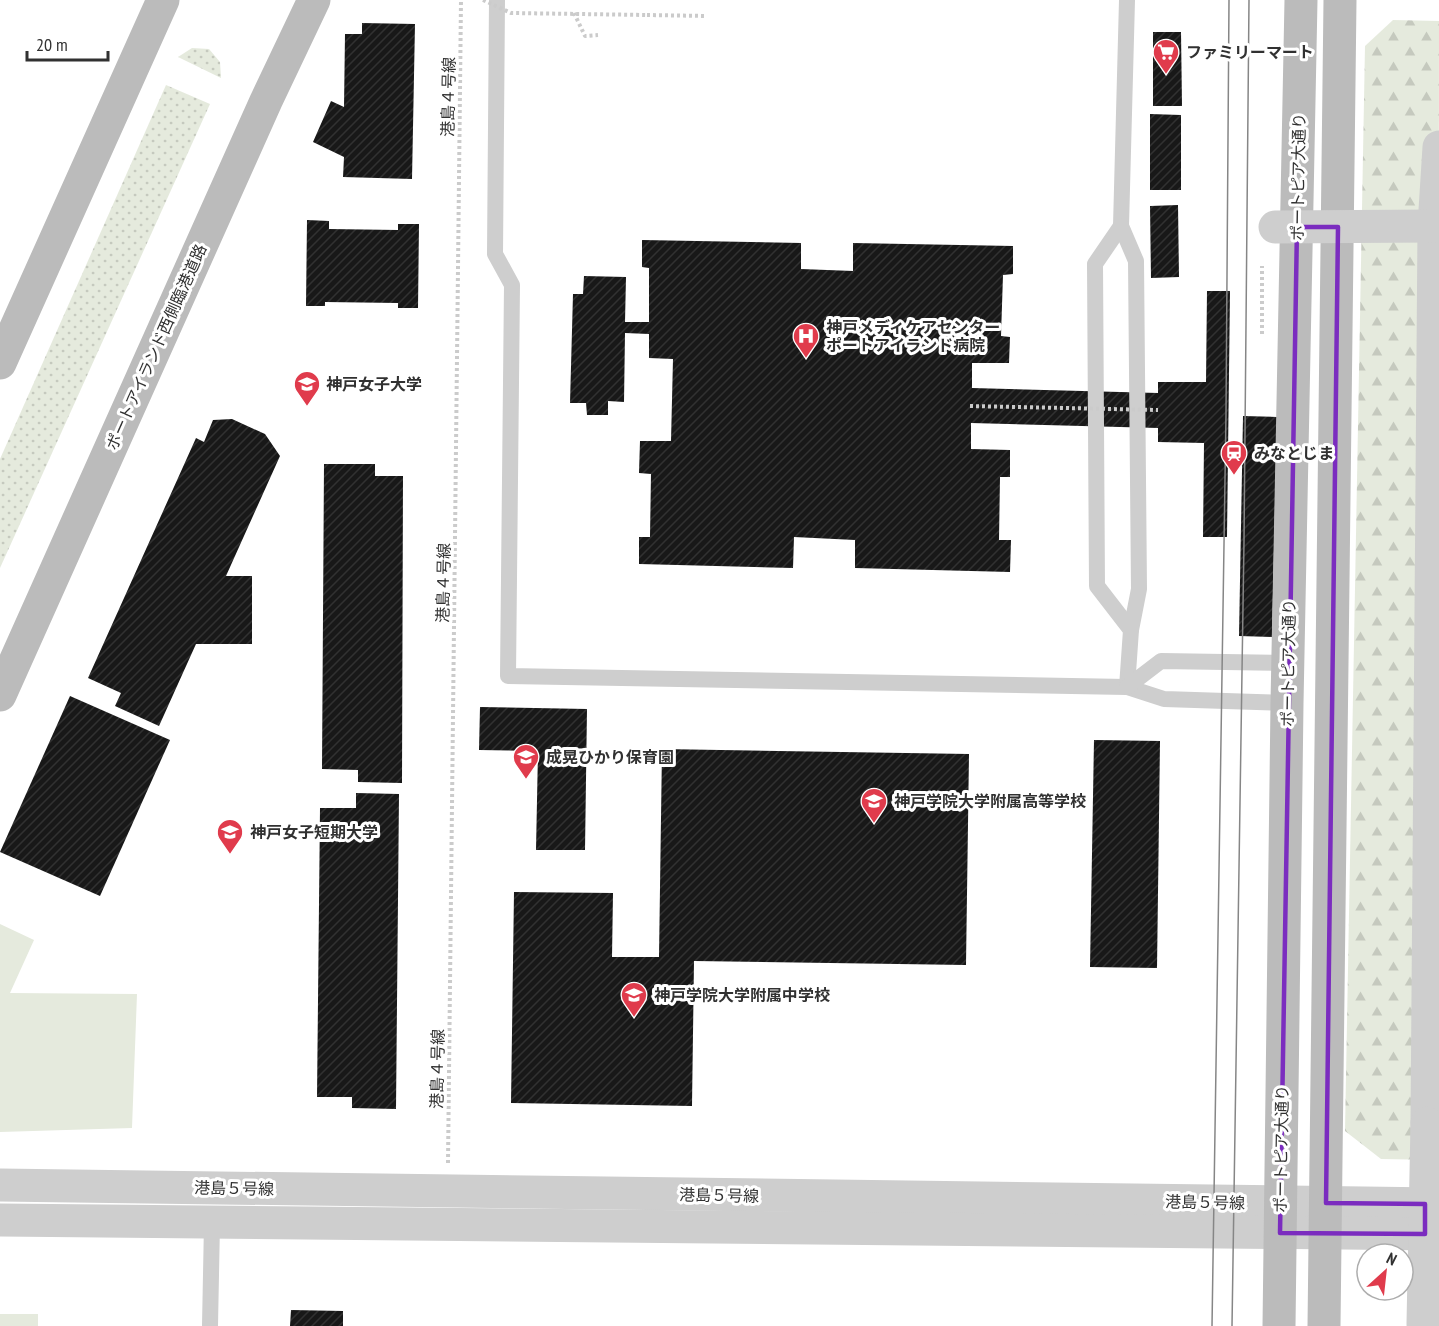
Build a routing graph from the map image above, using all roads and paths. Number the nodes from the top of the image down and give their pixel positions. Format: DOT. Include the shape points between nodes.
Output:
graph roads {
  1 [pos="163,0"];
  2 [pos="314,0"];
  3 [pos="461,0"];
  4 [pos="483,0"];
  5 [pos="497,0"];
  6 [pos="1127,0"];
  7 [pos="1301,0"];
  8 [pos="1340,0"];
  9 [pos="574,13"];
  10 [pos="706,16"];
  11 [pos="598,35"];
  12 [pos="1439,147"];
  13 [pos="1121,226"];
  14 [pos="1434,226"];
  15 [pos="1275,227"];
  16 [pos="1262,266"];
  17 [pos="1262,343"];
  18 [pos="0,363"];
  19 [pos="970,405"];
  20 [pos="1158,410"];
  21 [pos="1131,630"];
  22 [pos="1288,663"];
  23 [pos="1127,687"];
  24 [pos="0,695"];
  25 [pos="1287,703"];
  26 [pos="448,1167"];
  27 [pos="0,1185"];
  28 [pos="1439,1204"];
  29 [pos="1280,1218"];
  30 [pos="1326,1218"];
  31 [pos="0,1220"];
  32 [pos="212,1222"];
  33 [pos="1439,1234"];
  34 [pos="1423,1325"];
  35 [pos="210,1326"];
  36 [pos="1279,1326"];
  37 [pos="1324,1326"];
  1 -- 18 [label="street"];
  2 -- 24 [label="street, ポートアイランド西側臨港道路"];
  3 -- 26 [label="path, 港島４号線"];
  4 -- 9 [label="path, bridge" via="511,13"];
  5 -- 23 [label="lane" via="495,254 512,285 508,676"];
  6 -- 13 [label="lane"];
  7 -- 22 [label="street, ポートピア大通り"];
  8 -- 30 [label="street"];
  9 -- 10 [label="path, bridge"];
  9 -- 11 [label="path" via="585,36"];
  12 -- 14 [label="street"];
  13 -- 21 [label="lane" via="1136,261 1139,589"];
  13 -- 21 [label="lane" via="1095,264 1097,586"];
  14 -- 15 [label="street, bridge"];
  14 -- 34 [label="street, bridge"];
  16 -- 17 [label="path"];
  19 -- 20 [label="path, bridge"];
  21 -- 23 [label="lane"];
  22 -- 23 [label="lane" via="1161,661"];
  22 -- 25 [label="street, ポートピア大通り"];
  23 -- 25 [label="lane" via="1164,699"];
  25 -- 29 [label="street, ポートピア大通り"];
  27 -- 29 [label="street, 港島５号線"];
  28 -- 30 [label="street, 港島５号線"];
  29 -- 30 [label="street, 港島５号線"];
  29 -- 32 [label="street, 港島５号線"];
  29 -- 36 [label="street, ポートピア大通り"];
  30 -- 33 [label="street, 港島５号線"];
  30 -- 37 [label="street"];
  31 -- 32 [label="street, 港島５号線"];
  32 -- 35 [label="lane"];
}
